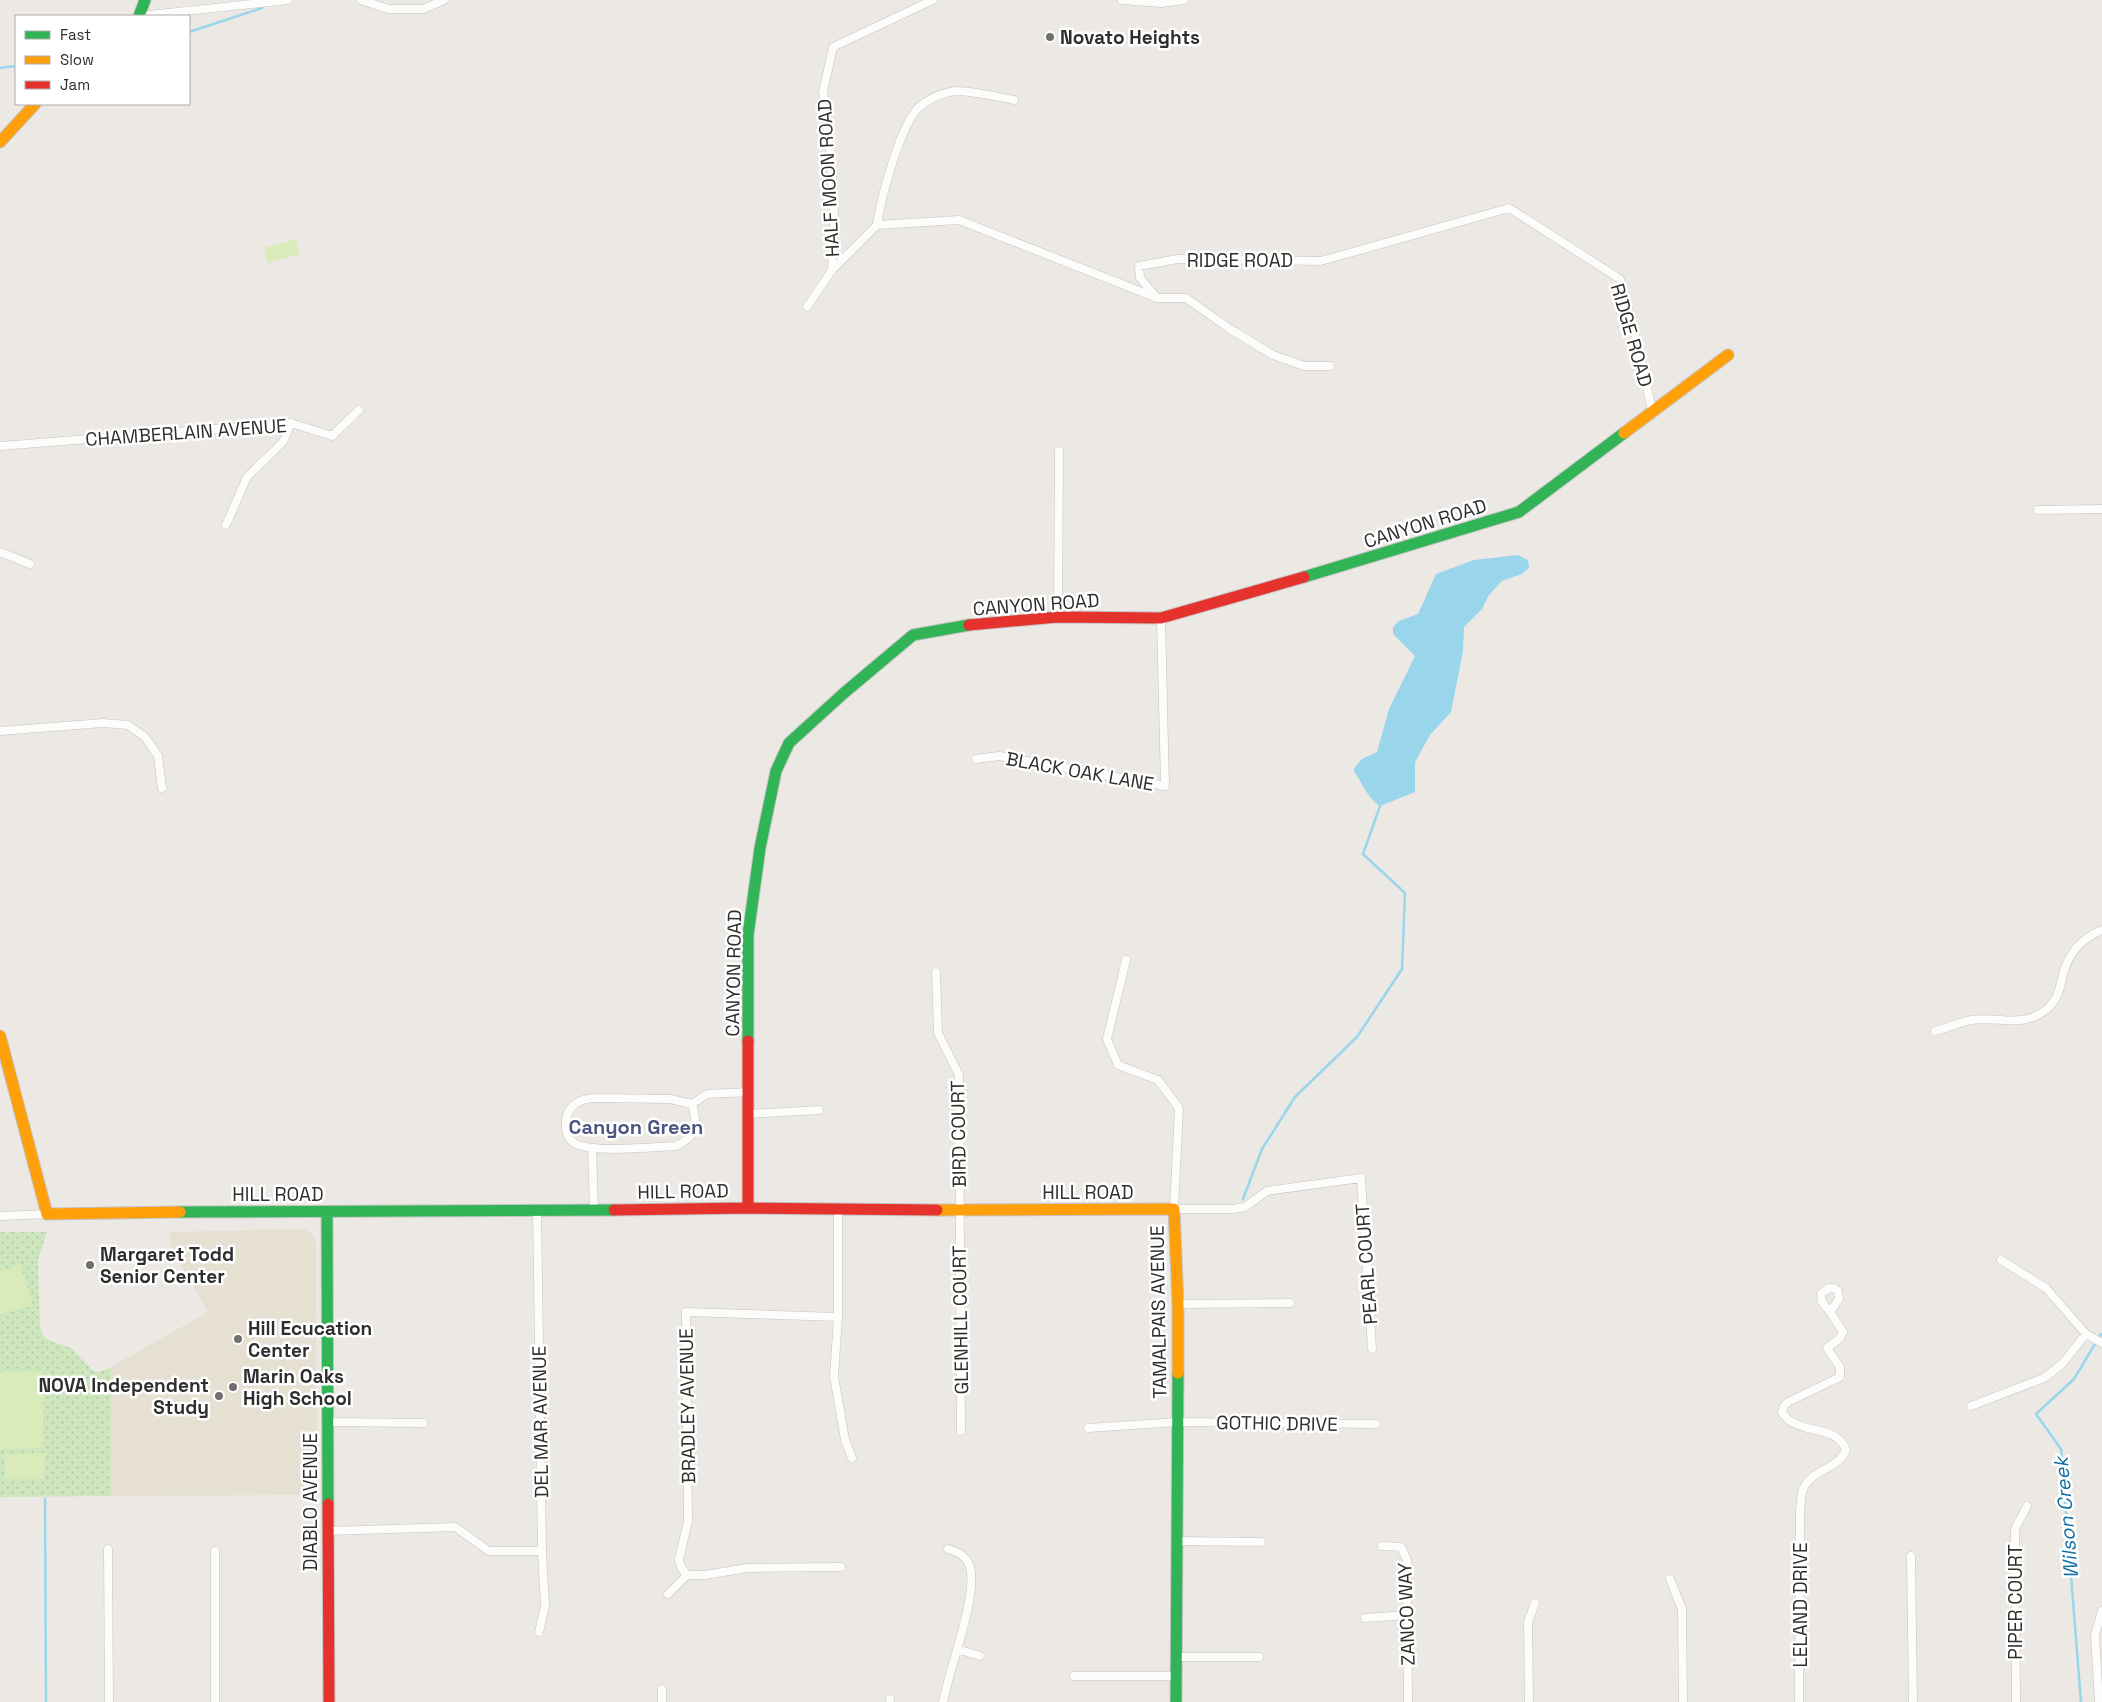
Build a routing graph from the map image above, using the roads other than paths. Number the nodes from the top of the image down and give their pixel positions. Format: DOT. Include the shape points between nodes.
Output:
graph roads {
  1 [pos="146,0"];
  2 [pos="288,0"];
  3 [pos="361,0"];
  4 [pos="444,0"];
  5 [pos="933,0"];
  6 [pos="1122,0"];
  7 [pos="1184,0"];
  8 [pos="140,15"];
  9 [pos="149,15"];
  10 [pos="1014,100"];
  11 [pos="33,105"];
  12 [pos="0,142"];
  13 [pos="877,225"];
  14 [pos="832,270"];
  15 [pos="1157,298"];
  16 [pos="807,307"];
  17 [pos="1728,355"];
  18 [pos="1330,366"];
  19 [pos="359,410"];
  20 [pos="1652,410"];
  21 [pos="291,423"];
  22 [pos="0,446"];
  23 [pos="1058,451"];
  24 [pos="2102,509"];
  25 [pos="2038,510"];
  26 [pos="226,525"];
  27 [pos="0,552"];
  28 [pos="30,564"];
  29 [pos="1058,617"];
  30 [pos="1160,618"];
  31 [pos="0,731"];
  32 [pos="976,759"];
  33 [pos="162,788"];
  34 [pos="2102,930"];
  35 [pos="1126,960"];
  36 [pos="936,972"];
  37 [pos="1935,1031"];
  38 [pos="0,1036"];
  39 [pos="749,1092"];
  40 [pos="692,1104"];
  41 [pos="819,1110"];
  42 [pos="748,1114"];
  43 [pos="592,1148"];
  44 [pos="1361,1178"];
  45 [pos="748,1208"];
  46 [pos="1174,1209"];
  47 [pos="594,1210"];
  48 [pos="838,1210"];
  49 [pos="959,1210"];
  50 [pos="537,1211"];
  51 [pos="327,1212"];
  52 [pos="47,1214"];
  53 [pos="0,1216"];
  54 [pos="2001,1260"];
  55 [pos="1290,1303"];
  56 [pos="1178,1304"];
  57 [pos="1830,1312"];
  58 [pos="838,1317"];
  59 [pos="2088,1335"];
  60 [pos="2102,1343"];
  61 [pos="1372,1349"];
  62 [pos="1971,1406"];
  63 [pos="328,1422"];
  64 [pos="1178,1422"];
  65 [pos="424,1423"];
  66 [pos="1376,1424"];
  67 [pos="1088,1428"];
  68 [pos="961,1431"];
  69 [pos="852,1458"];
  70 [pos="2027,1506"];
  71 [pos="328,1531"];
  72 [pos="1176,1541"];
  73 [pos="1261,1542"];
  74 [pos="1382,1546"];
  75 [pos="108,1549"];
  76 [pos="948,1549"];
  77 [pos="215,1551"];
  78 [pos="542,1551"];
  79 [pos="1911,1556"];
  80 [pos="841,1567"];
  81 [pos="687,1575"];
  82 [pos="1670,1579"];
  83 [pos="668,1594"];
  84 [pos="1535,1603"];
  85 [pos="2102,1611"];
  86 [pos="1408,1615"];
  87 [pos="1365,1618"];
  88 [pos="539,1632"];
  89 [pos="956,1649"];
  90 [pos="980,1656"];
  91 [pos="1177,1657"];
  92 [pos="1259,1657"];
  93 [pos="1074,1676"];
  94 [pos="1177,1676"];
  95 [pos="662,1688"];
  96 [pos="109,1702"];
  97 [pos="215,1702"];
  98 [pos="328,1702"];
  99 [pos="662,1702"];
  100 [pos="943,1702"];
  101 [pos="1176,1702"];
  102 [pos="1408,1702"];
  103 [pos="1529,1702"];
  104 [pos="1683,1702"];
  105 [pos="1799,1702"];
  106 [pos="1913,1702"];
  107 [pos="2016,1702"];
  108 [pos="2100,1702"];
  1 -- 8 [label="street"];
  2 -- 9 [label="street"];
  3 -- 4 [label="street" via="388,10 423,9"];
  5 -- 14 [label="street, HALF MOON ROAD" via="834,47 823,92 831,155"];
  6 -- 7 [label="street" via="1161,3"];
  10 -- 13 [label="street" via="957,91 929,100 915,112 906,127 888,178"];
  11 -- 12 [label="street"];
  13 -- 14 [label="street"];
  13 -- 15 [label="street" via="959,220"];
  14 -- 16 [label="street"];
  15 -- 18 [label="street" via="1186,298 1273,355 1304,366"];
  15 -- 20 [label="street, RIDGE ROAD" via="1140,278 1139,266 1178,260 1321,260 1509,208 1620,279"];
  17 -- 20 [label="street, CANYON ROAD"];
  19 -- 21 [label="street, CHAMBERLAIN AVENUE" via="332,436"];
  20 -- 30 [label="street, CANYON ROAD" via="1519,512 1366,560"];
  21 -- 22 [label="street, CHAMBERLAIN AVENUE"];
  21 -- 26 [label="street" via="283,442 247,477"];
  23 -- 29 [label="street"];
  24 -- 25 [label="street"];
  27 -- 28 [label="street"];
  29 -- 30 [label="street, CANYON ROAD"];
  29 -- 39 [label="street, CANYON ROAD" via="983,623 913,635 789,743 776,771 759,854 748,936"];
  30 -- 32 [label="street, BLACK OAK LANE" via="1165,786 999,756"];
  31 -- 33 [label="street" via="103,723 128,725 145,737 158,756"];
  34 -- 37 [label="street" via="2079,944 2069,959 2057,997 2047,1009 2018,1022 1970,1020"];
  35 -- 46 [label="street, TAMALPAIS AVENUE" via="1107,1039 1118,1064 1158,1080 1179,1108"];
  36 -- 49 [label="street, BIRD COURT" via="938,1033 959,1075"];
  38 -- 52 [label="street"];
  39 -- 40 [label="street" via="708,1094"];
  39 -- 42 [label="street, CANYON ROAD"];
  40 -- 43 [label="street" via="694,1132 686,1142 676,1146"];
  40 -- 43 [label="street" via="670,1099 591,1098 580,1101 570,1109 566,1131 576,1143"];
  41 -- 42 [label="street"];
  42 -- 45 [label="street, CANYON ROAD"];
  43 -- 47 [label="street"];
  44 -- 46 [label="street, HILL ROAD" via="1267,1191 1245,1207 1233,1209"];
  44 -- 61 [label="street, PEARL COURT"];
  45 -- 47 [label="street, HILL ROAD"];
  45 -- 48 [label="street, HILL ROAD"];
  46 -- 49 [label="street, HILL ROAD"];
  46 -- 56 [label="street, TAMALPAIS AVENUE"];
  47 -- 50 [label="street, HILL ROAD"];
  48 -- 49 [label="street, HILL ROAD"];
  48 -- 58 [label="street"];
  49 -- 68 [label="street, GLENHILL COURT"];
  50 -- 51 [label="street, HILL ROAD"];
  50 -- 78 [label="street, DEL MAR AVENUE"];
  51 -- 52 [label="street, HILL ROAD"];
  51 -- 63 [label="street, DIABLO AVENUE"];
  52 -- 53 [label="street, HILL ROAD"];
  54 -- 59 [label="street" via="2046,1288"];
  55 -- 56 [label="street"];
  56 -- 64 [label="street, TAMALPAIS AVENUE"];
  57 -- 105 [label="street, LELAND DRIVE" via="1843,1332 1827,1348 1840,1367 1840,1377 1788,1402 1782,1412 1786,1419 1798,1426 1831,1434 1846,1450 1838,1462 1810,1478 1802,1491"];
  58 -- 69 [label="street" via="834,1376 845,1440"];
  58 -- 81 [label="street, BRADLEY AVENUE" via="686,1312 688,1521 679,1560"];
  59 -- 60 [label="street"];
  59 -- 62 [label="street" via="2062,1364 2044,1378"];
  63 -- 65 [label="street"];
  63 -- 71 [label="street, DIABLO AVENUE"];
  64 -- 66 [label="street, GOTHIC DRIVE"];
  64 -- 67 [label="street, GOTHIC DRIVE"];
  64 -- 72 [label="street, TAMALPAIS AVENUE"];
  70 -- 107 [label="street, PIPER COURT" via="2015,1528"];
  71 -- 78 [label="street" via="455,1527 489,1551"];
  71 -- 98 [label="street, DIABLO AVENUE"];
  72 -- 73 [label="street"];
  72 -- 91 [label="street, TAMALPAIS AVENUE"];
  74 -- 86 [label="street, ZANCO WAY" via="1401,1547 1407,1560"];
  75 -- 96 [label="street"];
  76 -- 89 [label="street" via="960,1552 970,1566 972,1581"];
  77 -- 97 [label="street"];
  78 -- 88 [label="street, DEL MAR AVENUE" via="545,1606"];
  79 -- 106 [label="street"];
  80 -- 81 [label="street" via="748,1568"];
  81 -- 83 [label="street"];
  82 -- 104 [label="street" via="1682,1608"];
  84 -- 103 [label="street" via="1528,1622"];
  85 -- 108 [label="street" via="2095,1635"];
  86 -- 87 [label="street"];
  86 -- 102 [label="street, ZANCO WAY"];
  89 -- 90 [label="street"];
  89 -- 100 [label="street"];
  91 -- 92 [label="street"];
  91 -- 94 [label="street, TAMALPAIS AVENUE"];
  93 -- 94 [label="street"];
  94 -- 101 [label="street, TAMALPAIS AVENUE"];
  95 -- 99 [label="street"];
}
